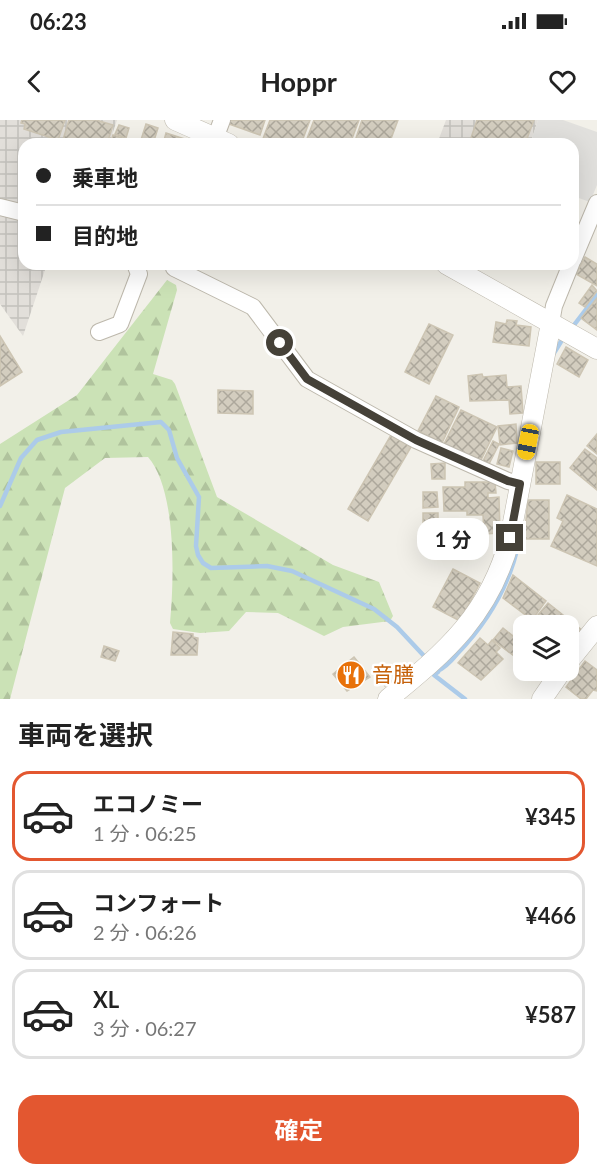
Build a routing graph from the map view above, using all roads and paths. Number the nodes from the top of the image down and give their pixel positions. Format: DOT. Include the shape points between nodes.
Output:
graph roads {
  1 [pos="175,120"];
  2 [pos="220,136"];
  3 [pos="597,203"];
  4 [pos="0,207"];
  5 [pos="18,212"];
  6 [pos="579,245"];
  7 [pos="137,270"];
  8 [pos="178,270"];
  9 [pos="457,270"];
  10 [pos="569,270"];
  11 [pos="550,323"];
  12 [pos="99,332"];
  13 [pos="597,349"];
  14 [pos="520,484"];
  15 [pos="597,626"];
  16 [pos="579,648"];
  17 [pos="554,681"];
  18 [pos="388,699"];
  19 [pos="542,699"];
  1 -- 2 [label="street"];
  3 -- 6 [label="street"];
  4 -- 5 [label="street"];
  7 -- 12 [label="street" via="120,324"];
  8 -- 14 [label="street" via="253,307 307,379 416,440"];
  9 -- 11 [label="street"];
  10 -- 11 [label="street"];
  11 -- 13 [label="street"];
  11 -- 14 [label="street"];
  14 -- 18 [label="street" via="506,554 482,606 446,650"];
  15 -- 16 [label="street"];
  17 -- 19 [label="street"];
}
